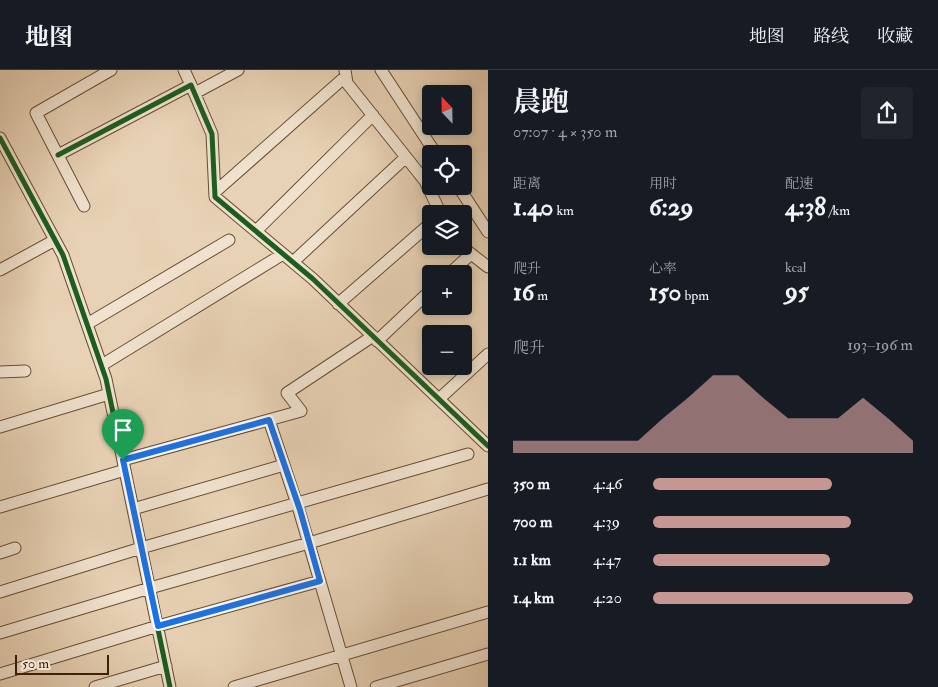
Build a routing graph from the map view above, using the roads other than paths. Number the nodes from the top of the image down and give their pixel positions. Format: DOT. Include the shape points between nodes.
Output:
graph roads {
  1 [pos="111,70"];
  2 [pos="184,70"];
  3 [pos="238,70"];
  4 [pos="382,70"];
  5 [pos="345,73"];
  6 [pos="193,89"];
  7 [pos="373,115"];
  8 [pos="0,138"];
  9 [pos="430,145"];
  10 [pos="58,155"];
  11 [pos="406,157"];
  12 [pos="215,192"];
  13 [pos="464,195"];
  14 [pos="436,205"];
  15 [pos="84,206"];
  16 [pos="256,231"];
  17 [pos="422,231"];
  18 [pos="488,232"];
  19 [pos="55,240"];
  20 [pos="229,240"];
  21 [pos="283,254"];
  22 [pos="470,255"];
  23 [pos="472,255"];
  24 [pos="293,262"];
  25 [pos="459,265"];
  26 [pos="488,267"];
  27 [pos="0,270"];
  28 [pos="422,298"];
  29 [pos="338,304"];
  30 [pos="87,324"];
  31 [pos="375,339"];
  32 [pos="488,354"];
  33 [pos="102,365"];
  34 [pos="25,371"];
  35 [pos="0,372"];
  36 [pos="109,394"];
  37 [pos="438,399"];
  38 [pos="269,420"];
  39 [pos="0,427"];
  40 [pos="488,444"];
  41 [pos="468,454"];
  42 [pos="124,465"];
  43 [pos="284,465"];
  44 [pos="488,489"];
  45 [pos="297,503"];
  46 [pos="0,506"];
  47 [pos="133,509"];
  48 [pos="309,544"];
  49 [pos="15,548"];
  50 [pos="141,548"];
  51 [pos="0,552"];
  52 [pos="320,581"];
  53 [pos="150,588"];
  54 [pos="0,592"];
  55 [pos="488,612"];
  56 [pos="158,626"];
  57 [pos="0,633"];
  58 [pos="488,654"];
  59 [pos="341,655"];
  60 [pos="166,666"];
  61 [pos="0,674"];
  62 [pos="95,687"];
  63 [pos="170,687"];
  64 [pos="234,687"];
  65 [pos="350,687"];
  66 [pos="376,687"];
  1 -- 10 [label="street" via="36,113"];
  2 -- 6 [label="street"];
  3 -- 6 [label="street"];
  4 -- 9 [label="street"];
  5 -- 7 [label="street" via="347,83"];
  5 -- 12 [label="street"];
  6 -- 10 [label="street"];
  6 -- 12 [label="street" via="212,134"];
  7 -- 11 [label="street"];
  7 -- 16 [label="street"];
  8 -- 19 [label="street"];
  10 -- 15 [label="street"];
  11 -- 14 [label="street" via="425,181"];
  11 -- 24 [label="street"];
  12 -- 16 [label="street" via="215,197"];
  13 -- 18 [label="street"];
  16 -- 21 [label="street"];
  17 -- 29 [label="street"];
  19 -- 27 [label="street"];
  19 -- 30 [label="street"];
  20 -- 30 [label="street"];
  21 -- 24 [label="street"];
  21 -- 33 [label="street"];
  22 -- 25 [label="street"];
  23 -- 26 [label="street"];
  24 -- 29 [label="street"];
  28 -- 31 [label="street"];
  29 -- 31 [label="street"];
  30 -- 33 [label="street"];
  31 -- 37 [label="street"];
  31 -- 38 [label="street" via="287,393 301,411"];
  32 -- 37 [label="street"];
  33 -- 36 [label="street"];
  34 -- 35 [label="street"];
  36 -- 39 [label="street"];
  36 -- 42 [label="street"];
  37 -- 40 [label="street"];
  38 -- 42 [label="street"];
  38 -- 43 [label="street"];
  41 -- 45 [label="street"];
  42 -- 46 [label="street"];
  42 -- 47 [label="street"];
  43 -- 45 [label="street"];
  43 -- 47 [label="street"];
  44 -- 48 [label="street"];
  45 -- 48 [label="street"];
  45 -- 50 [label="street"];
  47 -- 50 [label="street"];
  48 -- 52 [label="street"];
  48 -- 53 [label="street"];
  49 -- 51 [label="street"];
  50 -- 53 [label="street"];
  50 -- 54 [label="street"];
  52 -- 56 [label="street"];
  52 -- 59 [label="street"];
  53 -- 56 [label="street"];
  53 -- 57 [label="street"];
  55 -- 59 [label="street"];
  56 -- 60 [label="street"];
  56 -- 61 [label="street"];
  58 -- 66 [label="street"];
  59 -- 64 [label="street"];
  59 -- 65 [label="street"];
  60 -- 62 [label="street"];
  60 -- 63 [label="street"];
}
